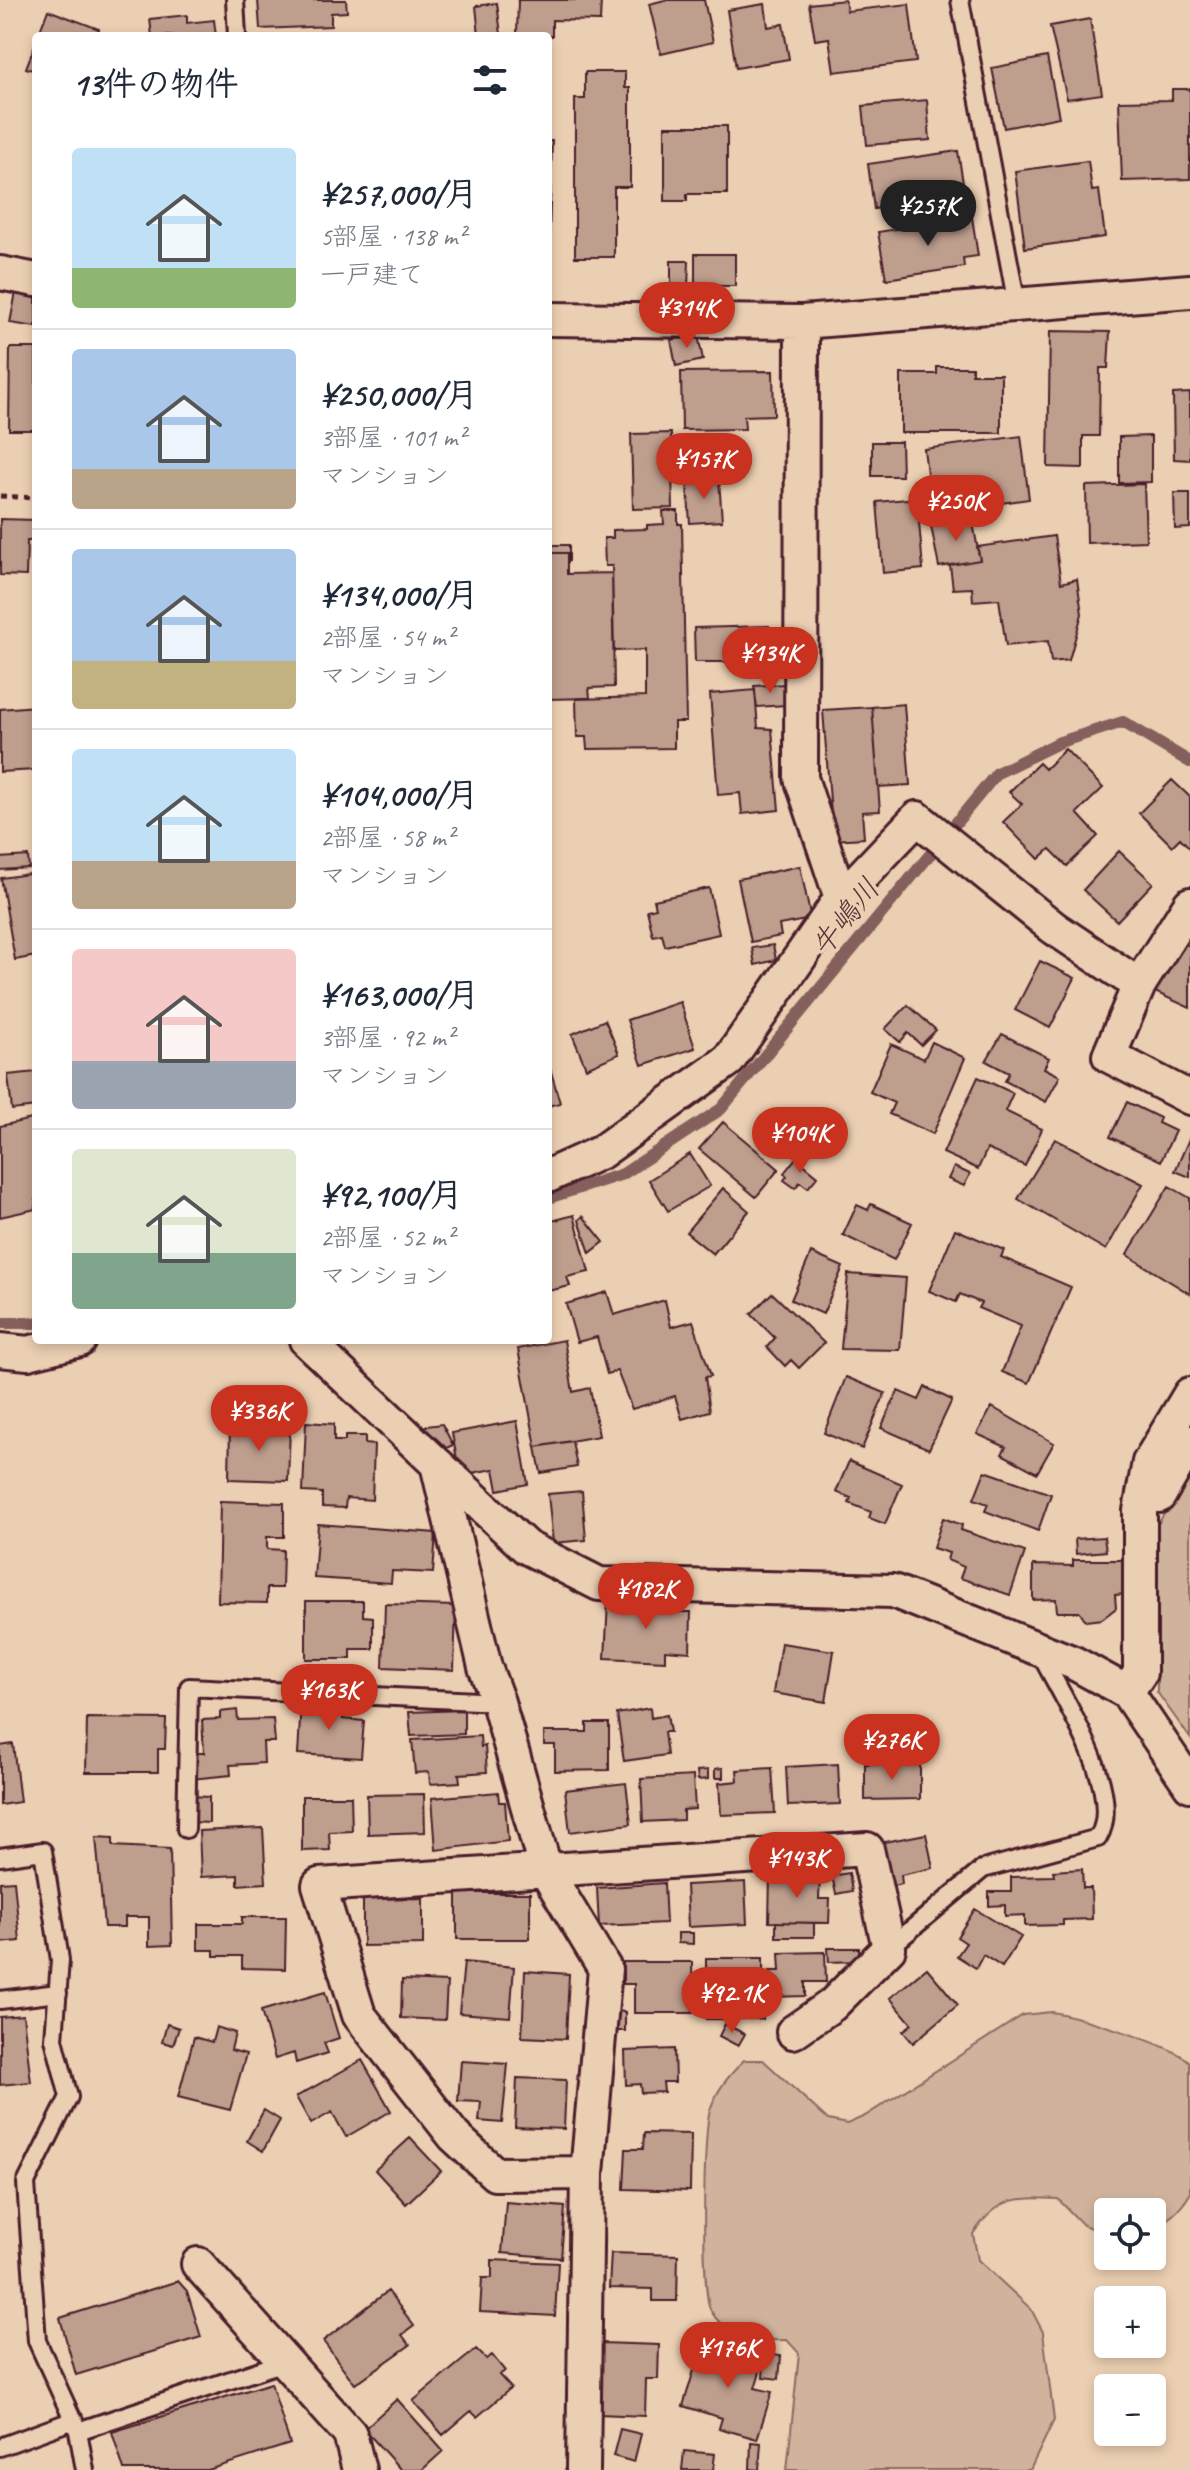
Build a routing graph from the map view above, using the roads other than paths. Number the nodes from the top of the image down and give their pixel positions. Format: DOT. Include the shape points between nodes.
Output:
graph roads {
  1 [pos="235,0"];
  2 [pos="960,0"];
  3 [pos="237,32"];
  4 [pos="0,273"];
  5 [pos="32,279"];
  6 [pos="1190,291"];
  7 [pos="1017,305"];
  8 [pos="552,319"];
  9 [pos="802,322"];
  10 [pos="841,898"];
  11 [pos="1190,904"];
  12 [pos="1139,985"];
  13 [pos="1190,1098"];
  14 [pos="552,1174"];
  15 [pos="64,1344"];
  16 [pos="310,1344"];
  17 [pos="0,1350"];
  18 [pos="1190,1394"];
  19 [pos="1190,1442"];
  20 [pos="437,1464"];
  21 [pos="1143,1494"];
  22 [pos="1038,1650"];
  23 [pos="1127,1692"];
  24 [pos="498,1702"];
  25 [pos="1190,1785"];
  26 [pos="186,1829"];
  27 [pos="0,1857"];
  28 [pos="546,1871"];
  29 [pos="889,1948"];
  30 [pos="58,1993"];
  31 [pos="0,2000"];
  32 [pos="793,2032"];
  33 [pos="587,2173"];
  34 [pos="198,2264"];
  35 [pos="284,2362"];
  36 [pos="76,2426"];
  37 [pos="0,2447"];
  38 [pos="85,2470"];
  39 [pos="359,2470"];
  40 [pos="583,2470"];
  1 -- 3 [label="lane"];
  2 -- 7 [label="lane"];
  4 -- 5 [label="street"];
  6 -- 7 [label="street"];
  7 -- 9 [label="street"];
  8 -- 9 [label="street"];
  9 -- 10 [label="street" via="801,778"];
  10 -- 12 [label="street" via="917,818 1054,928"];
  10 -- 14 [label="street" via="729,1060 601,1152"];
  11 -- 12 [label="street"];
  12 -- 13 [label="street" via="1109,1056"];
  15 -- 17 [label="street" via="28,1353"];
  16 -- 20 [label="street"];
  18 -- 21 [label="street" via="1149,1462"];
  19 -- 21 [label="street" via="1159,1496"];
  20 -- 22 [label="street" via="526,1547 599,1584 893,1591"];
  20 -- 24 [label="street"];
  21 -- 23 [label="street" via="1140,1673"];
  22 -- 23 [label="street"];
  22 -- 29 [label="lane" via="1102,1779 1107,1824 1098,1838 983,1869"];
  23 -- 25 [label="street"];
  24 -- 26 [label="lane" via="189,1687"];
  24 -- 28 [label="street"];
  27 -- 30 [label="lane" via="43,1851 60,1960"];
  28 -- 29 [label="street" via="867,1849"];
  28 -- 33 [label="street" via="605,1969"];
  28 -- 33 [label="street" via="319,1885 359,2015 454,2136 495,2174"];
  29 -- 32 [label="street" via="832,2005"];
  30 -- 31 [label="lane"];
  30 -- 36 [label="lane" via="54,2039 69,2097 26,2183 37,2341"];
  33 -- 40 [label="street"];
  34 -- 35 [label="street"];
  35 -- 36 [label="lane"];
  35 -- 39 [label="street" via="350,2434"];
  36 -- 37 [label="lane"];
  36 -- 38 [label="lane"];
}
